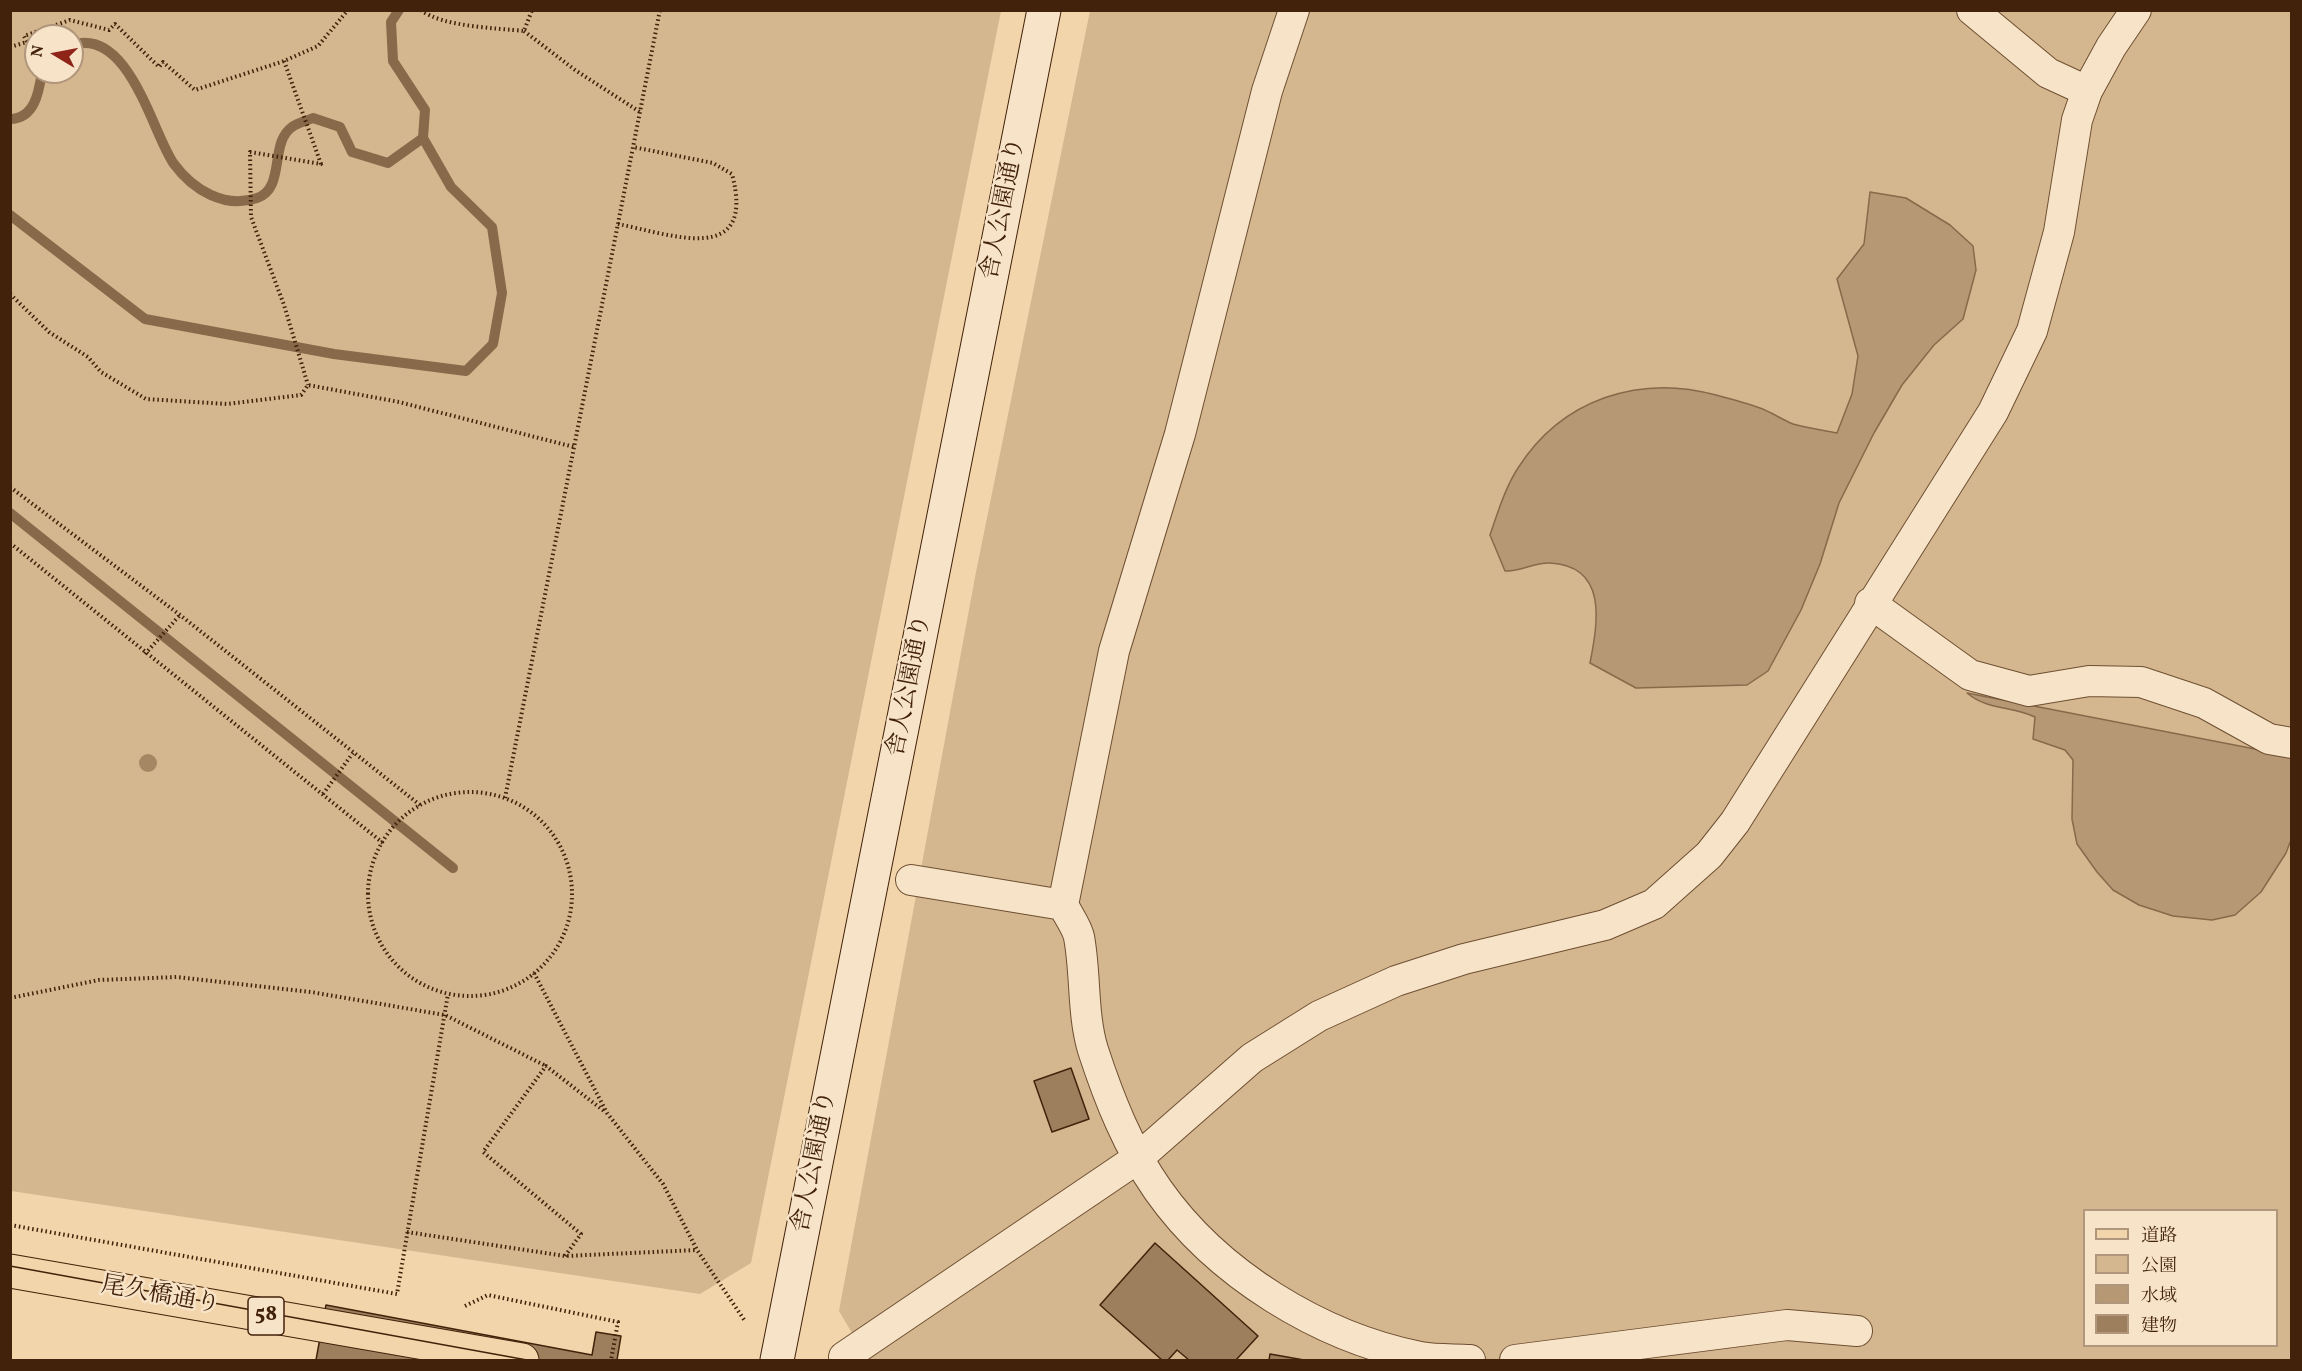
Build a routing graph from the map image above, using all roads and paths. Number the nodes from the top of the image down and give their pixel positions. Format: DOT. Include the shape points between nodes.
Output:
graph roads {
  1 [pos="348,10"];
  2 [pos="421,10"];
  3 [pos="532,10"];
  4 [pos="660,10"];
  5 [pos="1044,10"];
  6 [pos="1294,10"];
  7 [pos="1972,10"];
  8 [pos="2136,10"];
  9 [pos="524,31"];
  10 [pos="10,47"];
  11 [pos="284,61"];
  12 [pos="2087,91"];
  13 [pos="640,112"];
  14 [pos="633,147"];
  15 [pos="618,224"];
  16 [pos="10,294"];
  17 [pos="308,385"];
  18 [pos="574,447"];
  19 [pos="10,487"];
  20 [pos="10,543"];
  21 [pos="1870,603"];
  22 [pos="180,615"];
  23 [pos="145,654"];
  24 [pos="2292,743"];
  25 [pos="353,753"];
  26 [pos="323,794"];
  27 [pos="505,798"];
  28 [pos="420,806"];
  29 [pos="382,843"];
  30 [pos="910,880"];
  31 [pos="1063,905"];
  32 [pos="534,973"];
  33 [pos="448,994"];
  34 [pos="10,998"];
  35 [pos="445,1015"];
  36 [pos="546,1066"];
  37 [pos="606,1113"];
  38 [pos="1138,1158"];
  39 [pos="10,1225"];
  40 [pos="408,1232"];
  41 [pos="697,1250"];
  42 [pos="565,1256"];
  43 [pos="10,1271"];
  44 [pos="465,1306"];
  45 [pos="745,1321"];
  46 [pos="1857,1331"];
  47 [pos="844,1357"];
  48 [pos="522,1360"];
  49 [pos="611,1360"];
  50 [pos="777,1360"];
  51 [pos="1470,1360"];
  52 [pos="1515,1360"];
  1 -- 11 [label="path" via="318,46"];
  2 -- 9 [label="path" via="426,15 458,23"];
  3 -- 9 [label="path"];
  4 -- 13 [label="path"];
  5 -- 50 [label="street, 舎人公園通り"];
  6 -- 31 [label="street" via="1267,91 1180,434 1114,651"];
  7 -- 12 [label="street" via="2048,73"];
  8 -- 12 [label="street"];
  9 -- 13 [label="path"];
  10 -- 11 [label="path" via="27,42 24,36 70,20 109,30 115,24 159,67 163,62 195,90"];
  11 -- 17 [label="path" via="321,164 250,152 251,217"];
  12 -- 21 [label="street" via="2077,120 2059,232 2032,331 1993,412"];
  13 -- 14 [label="path"];
  14 -- 15 [label="path"];
  14 -- 15 [label="path" via="713,163 732,174 737,194 731,224 719,236 699,240"];
  15 -- 18 [label="path"];
  16 -- 17 [label="path" via="49,332 88,357 101,372 146,399 227,404 301,395"];
  17 -- 18 [label="path" via="399,402"];
  18 -- 27 [label="path"];
  19 -- 22 [label="path"];
  20 -- 23 [label="path"];
  21 -- 24 [label="street" via="1970,675 2029,691 2089,681 2141,682 2204,703 2269,739"];
  21 -- 38 [label="street" via="1735,822 1709,855 1654,904 1605,925 1464,958 1396,981 1319,1016 1252,1058"];
  22 -- 23 [label="path"];
  22 -- 25 [label="path"];
  23 -- 26 [label="path"];
  25 -- 26 [label="path"];
  25 -- 28 [label="path"];
  26 -- 29 [label="path"];
  27 -- 28 [label="path" via="462,792 440,796"];
  27 -- 32 [label="path" via="524,807 555,837 570,877 568,920 549,958"];
  28 -- 29 [label="path" via="403,818"];
  29 -- 33 [label="path" via="371,867 368,890 375,930 396,964 411,978"];
  30 -- 31 [label="street"];
  31 -- 38 [label="street" via="1079,935 1092,1046 1112,1106"];
  32 -- 33 [label="path" via="484,996"];
  32 -- 37 [label="path"];
  33 -- 35 [label="path"];
  34 -- 35 [label="path" via="99,980 177,977 311,992"];
  35 -- 36 [label="path"];
  35 -- 40 [label="path"];
  36 -- 37 [label="path"];
  36 -- 42 [label="path" via="483,1152 581,1234"];
  37 -- 41 [label="path" via="663,1184"];
  38 -- 47 [label="street"];
  38 -- 51 [label="street" via="1159,1191 1198,1236 1244,1278 1301,1314 1421,1358"];
  39 -- 40 [label="path" via="397,1294"];
  40 -- 42 [label="path"];
  41 -- 42 [label="path"];
  41 -- 45 [label="path"];
  43 -- 48 [label="main road, 尾久橋通り / 58"];
  44 -- 49 [label="path" via="488,1295 618,1322"];
  46 -- 52 [label="street" via="1786,1324"];
}
